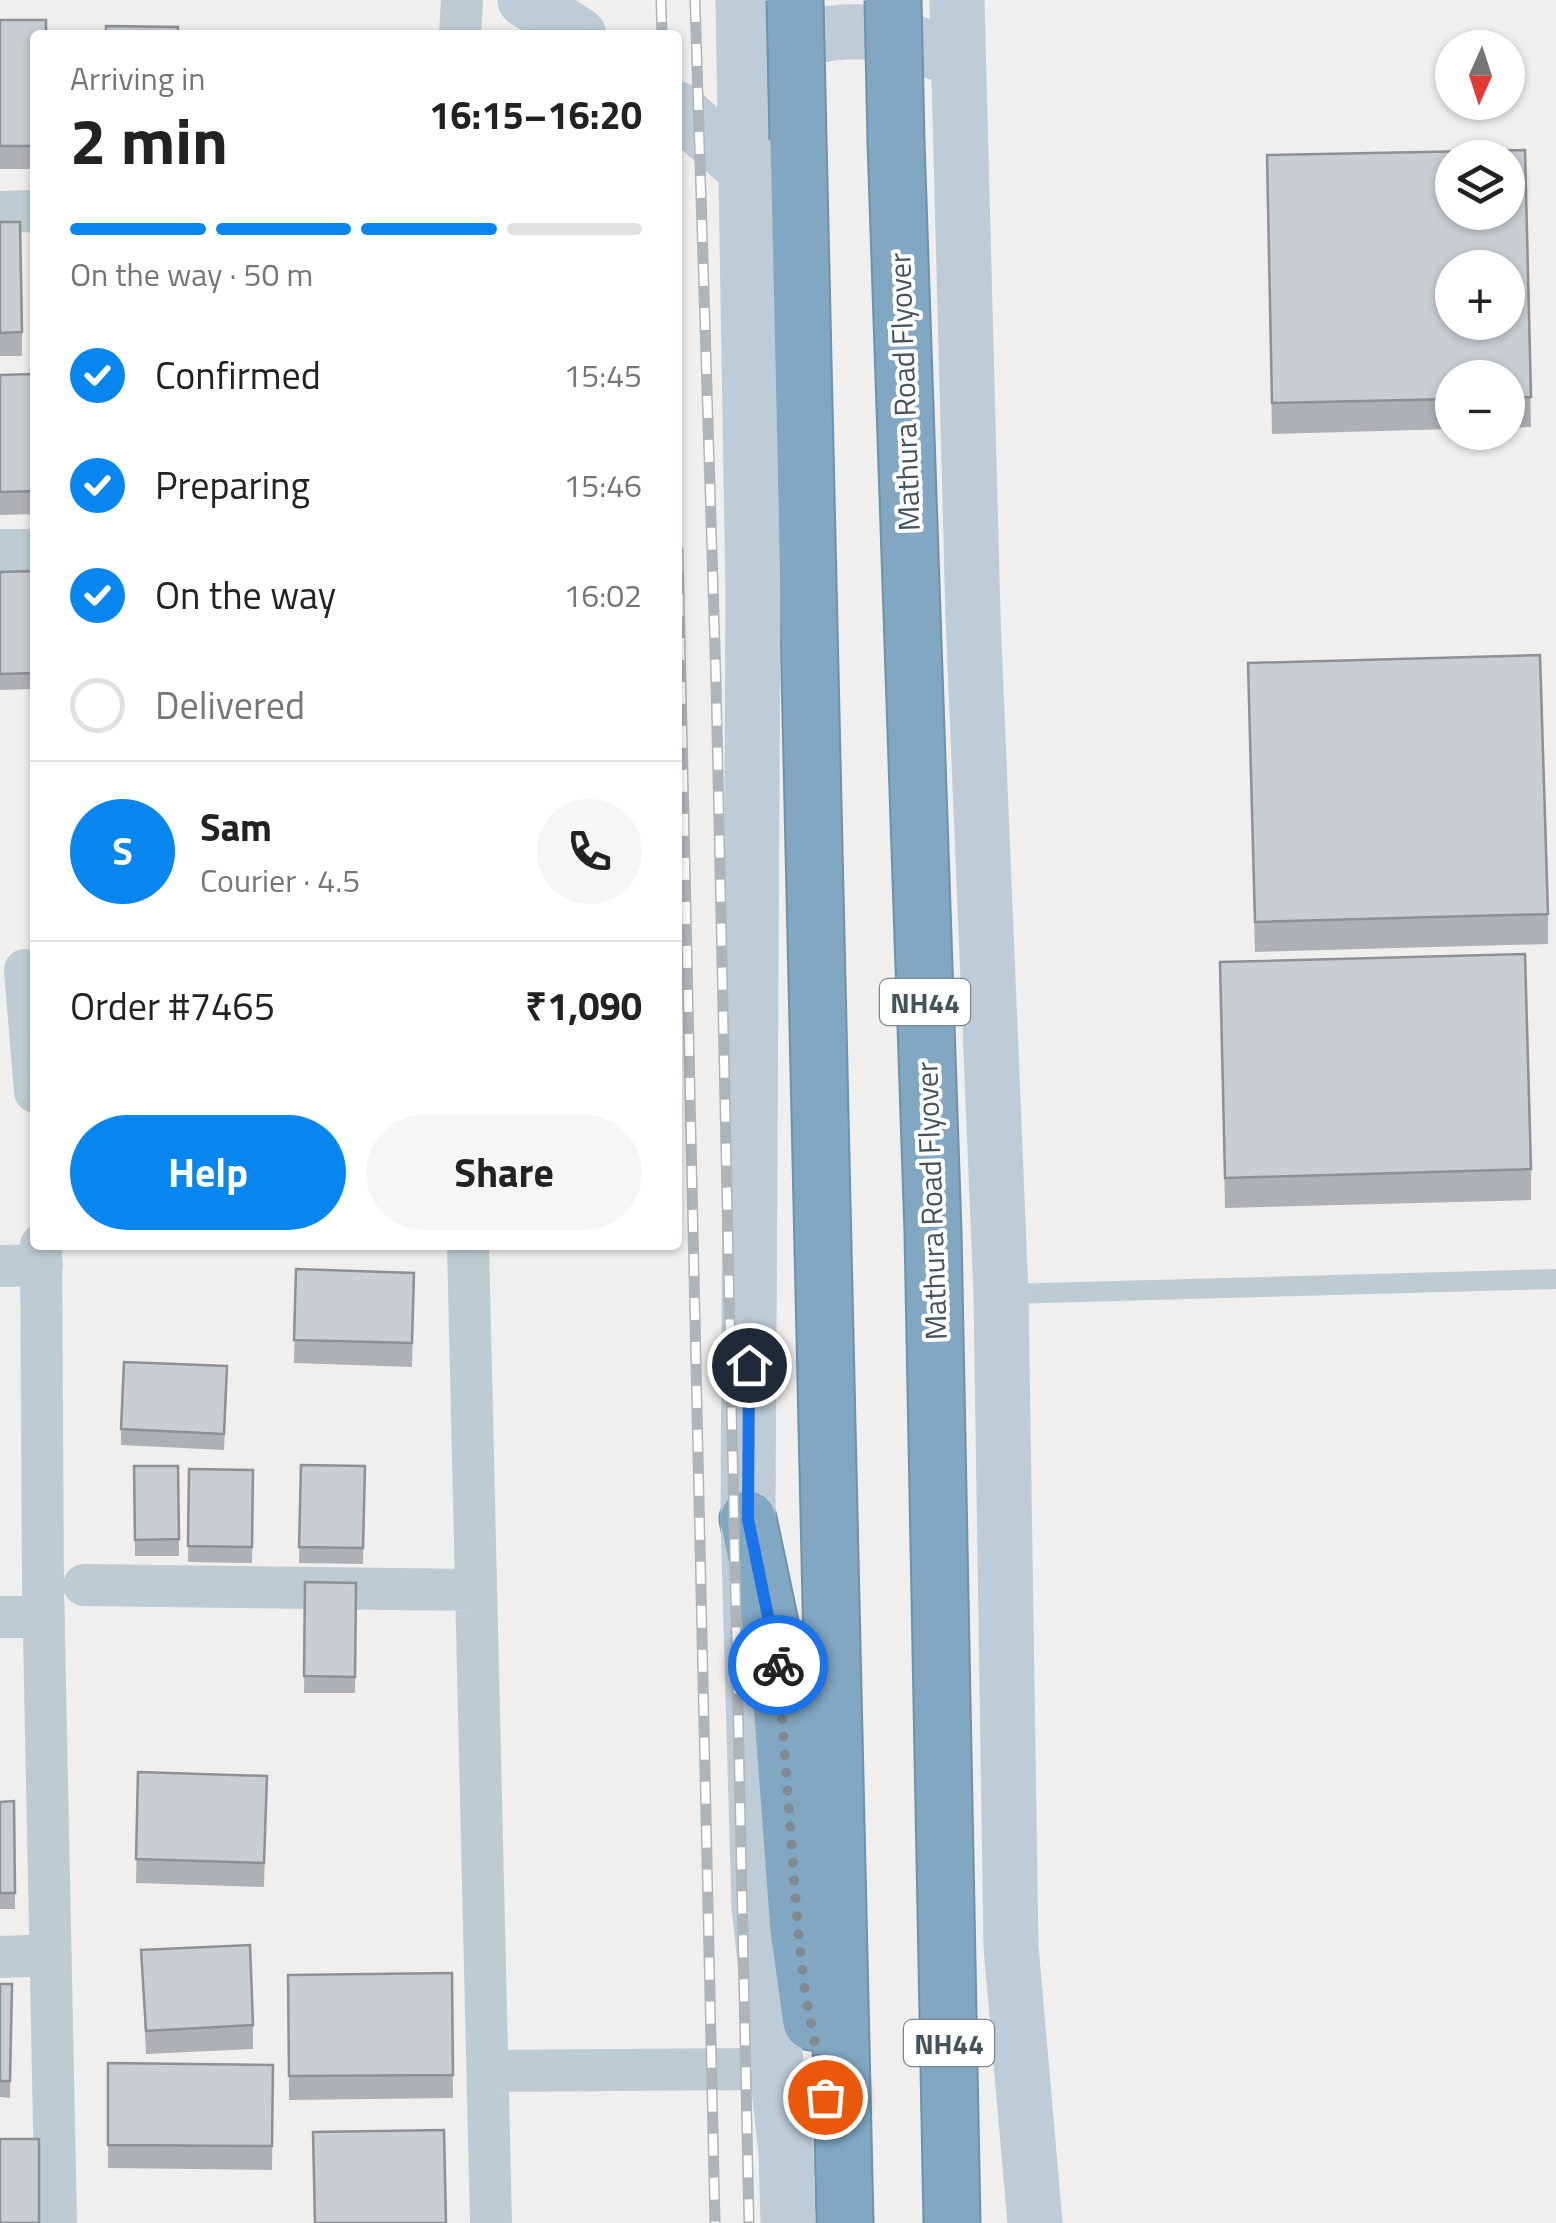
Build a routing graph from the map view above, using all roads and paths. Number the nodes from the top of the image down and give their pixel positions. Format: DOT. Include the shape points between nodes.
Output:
graph roads {
  1 [pos="462,0"];
  2 [pos="526,0"];
  3 [pos="743,0"];
  4 [pos="794,0"];
  5 [pos="893,0"];
  6 [pos="961,21"];
  7 [pos="460,30"];
  8 [pos="571,30"];
  9 [pos="745,72"];
  10 [pos="682,114"];
  11 [pos="747,171"];
  12 [pos="30,211"];
  13 [pos="0,212"];
  14 [pos="0,550"];
  15 [pos="30,550"];
  16 [pos="20,968"];
  17 [pos="30,1027"];
  18 [pos="468,1250"];
  19 [pos="42,1255"];
  20 [pos="0,1266"];
  21 [pos="1556,1279"];
  22 [pos="1001,1294"];
  23 [pos="748,1519"];
  24 [pos="84,1586"];
  25 [pos="474,1590"];
  26 [pos="44,1617"];
  27 [pos="0,1618"];
  28 [pos="51,1955"];
  29 [pos="0,1957"];
  30 [pos="776,2069"];
  31 [pos="488,2071"];
  32 [pos="844,2213"];
  33 [pos="56,2223"];
  34 [pos="491,2223"];
  35 [pos="788,2223"];
  36 [pos="952,2223"];
  37 [pos="1035,2223"];
  1 -- 7 [label="street"];
  2 -- 8 [label="main road"];
  3 -- 9 [label="main road"];
  4 -- 32 [label="highway, bridge"];
  5 -- 36 [label="highway, Mathura Road Flyover / NH44, bridge" via="932,1213"];
  6 -- 9 [label="main road" via="928,48 860,29 810,36 775,49"];
  6 -- 22 [label="main road" via="973,616"];
  9 -- 11 [label="main road"];
  10 -- 11 [label="main road"];
  11 -- 23 [label="main road" via="753,594"];
  12 -- 13 [label="street"];
  14 -- 15 [label="street"];
  16 -- 17 [label="street"];
  18 -- 25 [label="street"];
  19 -- 20 [label="street"];
  19 -- 26 [label="street"];
  21 -- 22 [label="lane"];
  22 -- 37 [label="main road" via="1010,1947"];
  23 -- 30 [label="main road" via="759,1906"];
  23 -- 32 [label="highway" via="778,1661 805,1992"];
  24 -- 25 [label="street"];
  25 -- 31 [label="street"];
  26 -- 27 [label="street"];
  26 -- 28 [label="street"];
  28 -- 29 [label="street"];
  28 -- 33 [label="street"];
  30 -- 31 [label="street"];
  30 -- 35 [label="main road"];
  31 -- 34 [label="street"];
}
